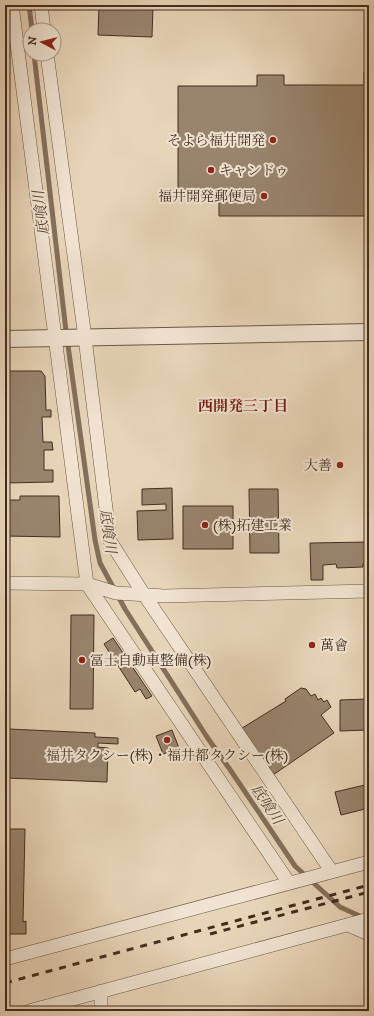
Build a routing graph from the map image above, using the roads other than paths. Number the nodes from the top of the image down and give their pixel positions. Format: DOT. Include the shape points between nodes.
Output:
graph roads {
  1 [pos="12,5"];
  2 [pos="41,5"];
  3 [pos="43,22"];
  4 [pos="48,62"];
  5 [pos="369,332"];
  6 [pos="55,338"];
  7 [pos="85,338"];
  8 [pos="5,339"];
  9 [pos="5,583"];
  10 [pos="87,584"];
  11 [pos="369,591"];
  12 [pos="143,593"];
  13 [pos="369,862"];
  14 [pos="332,872"];
  15 [pos="290,883"];
  16 [pos="369,919"];
  17 [pos="348,925"];
  18 [pos="369,934"];
  19 [pos="5,958"];
  20 [pos="101,991"];
  21 [pos="29,1011"];
  22 [pos="101,1011"];
  1 -- 6 [label="street"];
  2 -- 3 [label="street"];
  4 -- 7 [label="street"];
  5 -- 7 [label="street"];
  6 -- 7 [label="street"];
  6 -- 8 [label="street"];
  6 -- 10 [label="street"];
  7 -- 12 [label="street" via="110,542"];
  9 -- 10 [label="street"];
  10 -- 12 [label="street" via="116,592"];
  10 -- 15 [label="street"];
  11 -- 12 [label="street" via="164,596"];
  12 -- 14 [label="street"];
  13 -- 14 [label="street"];
  14 -- 15 [label="street"];
  15 -- 19 [label="street"];
  16 -- 17 [label="street"];
  17 -- 18 [label="street"];
  17 -- 20 [label="street"];
  20 -- 21 [label="street"];
  20 -- 22 [label="street"];
}
